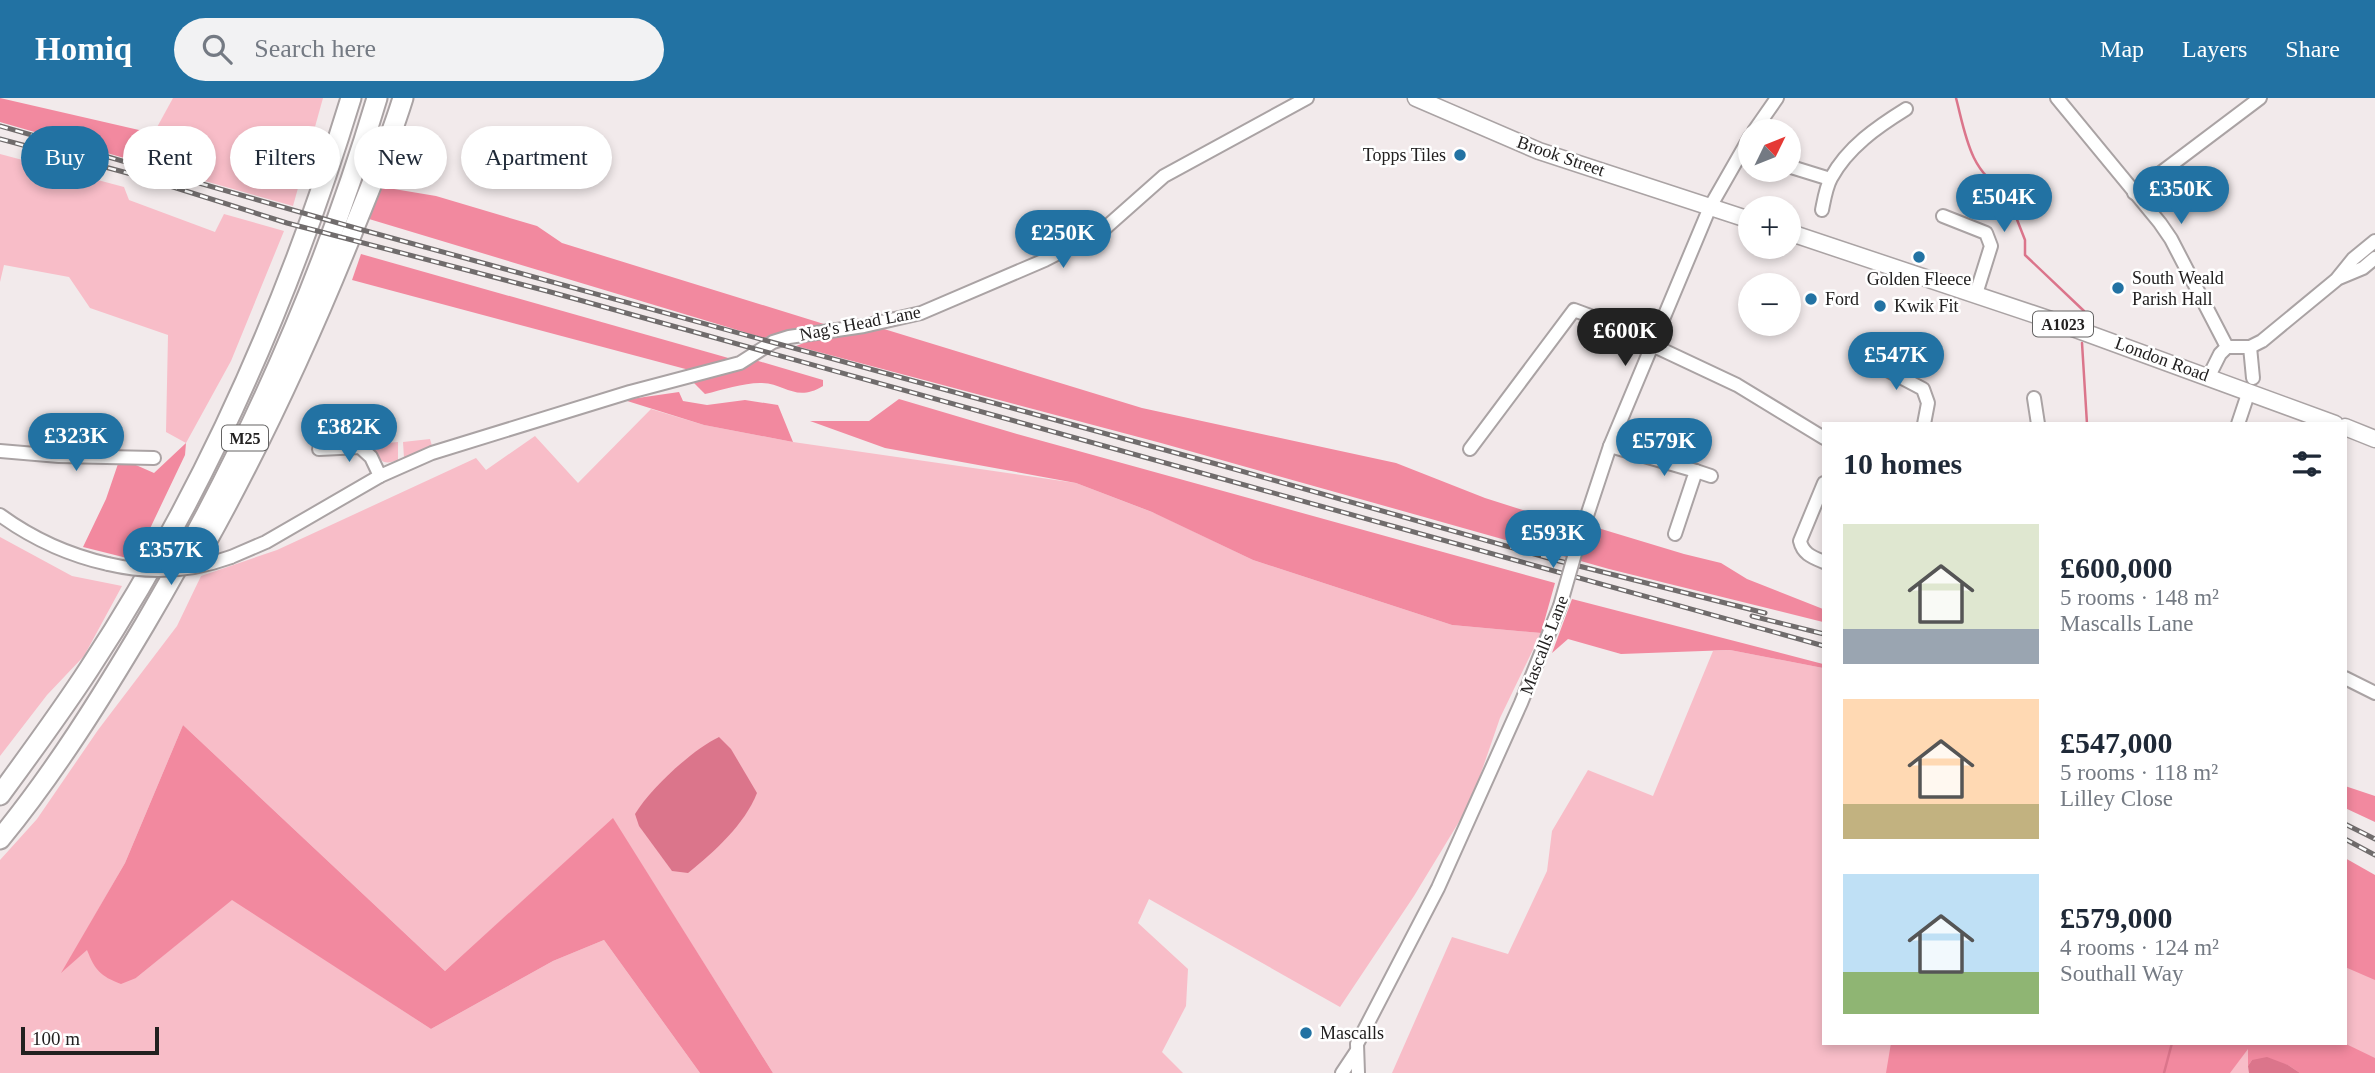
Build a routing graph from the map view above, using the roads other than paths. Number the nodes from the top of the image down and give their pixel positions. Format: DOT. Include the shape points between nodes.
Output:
graph roads {
  1 [pos="338,98"];
  2 [pos="351,98"];
  3 [pos="377,98"];
  4 [pos="397,98"];
  5 [pos="403,98"];
  6 [pos="1307,98"];
  7 [pos="1416,98"];
  8 [pos="1777,98"];
  9 [pos="2260,98"];
  10 [pos="2063,100"];
  11 [pos="1906,109"];
  12 [pos="1762,119"];
  13 [pos="335,126"];
  14 [pos="340,134"];
  15 [pos="1738,166"];
  16 [pos="1801,170"];
  17 [pos="1830,179"];
  18 [pos="321,189"];
  19 [pos="2134,193"];
  20 [pos="1710,206"];
  21 [pos="1822,210"];
  22 [pos="1738,216"];
  23 [pos="1943,216"];
  24 [pos="1801,236"];
  25 [pos="2375,241"];
  26 [pos="2375,258"];
  27 [pos="2336,280"];
  28 [pos="1976,294"];
  29 [pos="1654,342"];
  30 [pos="289,344"];
  31 [pos="2227,347"];
  32 [pos="2250,347"];
  33 [pos="1892,356"];
  34 [pos="1870,361"];
  35 [pos="1886,369"];
  36 [pos="2209,376"];
  37 [pos="2251,385"];
  38 [pos="2034,398"];
  39 [pos="1924,422"];
  40 [pos="2038,422"];
  41 [pos="2239,422"];
  42 [pos="2331,422"];
  43 [pos="2347,428"];
  44 [pos="1822,437"];
  45 [pos="2375,439"];
  46 [pos="1610,446"];
  47 [pos="319,449"];
  48 [pos="1470,449"];
  49 [pos="0,451"];
  50 [pos="154,458"];
  51 [pos="1696,471"];
  52 [pos="380,476"];
  53 [pos="1711,476"];
  54 [pos="1822,488"];
  55 [pos="0,515"];
  56 [pos="1675,534"];
  57 [pos="1822,561"];
  58 [pos="2347,679"];
  59 [pos="2375,693"];
  60 [pos="64,755"];
  61 [pos="0,795"];
  62 [pos="0,839"];
  63 [pos="1356,1052"];
  64 [pos="1342,1073"];
  65 [pos="1358,1073"];
  1 -- 13 [label="highway, M25"];
  2 -- 14 [label="highway, M25"];
  3 -- 30 [label="highway, M25" via="328,246"];
  4 -- 30 [label="highway, M25" via="329,269"];
  5 -- 60 [label="highway, M25" via="311,333 239,482 125,680 85,737"];
  6 -- 52 [label="street, Nag's Head Lane" via="1164,177 1082,242 921,313 789,337 740,363 468,440"];
  7 -- 20 [label="main road, Brook Street" via="1539,151"];
  8 -- 12 [label="street"];
  9 -- 19 [label="street"];
  10 -- 19 [label="street"];
  11 -- 17 [label="street" via="1865,137"];
  15 -- 20 [label="street, Mascalls Lane"];
  16 -- 17 [label="street"];
  17 -- 21 [label="street"];
  18 -- 61 [label="highway, M25" via="282,297 181,512 89,670"];
  19 -- 31 [label="street" via="2171,239"];
  20 -- 22 [label="main road"];
  20 -- 29 [label="street, Mascalls Lane"];
  23 -- 28 [label="street" via="1986,233 1991,246"];
  24 -- 28 [label="main road, London Road / A1023"];
  25 -- 27 [label="street"];
  26 -- 27 [label="street"];
  27 -- 32 [label="street"];
  28 -- 36 [label="main road, London Road / A1023"];
  29 -- 44 [label="street"];
  29 -- 46 [label="street, Mascalls Lane"];
  29 -- 48 [label="street" via="1574,310"];
  30 -- 60 [label="highway, M25" via="181,561"];
  31 -- 32 [label="street"];
  31 -- 36 [label="street"];
  32 -- 37 [label="street"];
  33 -- 35 [label="street"];
  34 -- 35 [label="street"];
  35 -- 39 [label="street" via="1926,393"];
  36 -- 37 [label="main road, London Road / A1023"];
  37 -- 41 [label="street"];
  37 -- 42 [label="main road, London Road / A1023"];
  38 -- 40 [label="street"];
  43 -- 45 [label="main road"];
  46 -- 51 [label="street"];
  46 -- 63 [label="street, Mascalls Lane, bridge" via="1560,606 1521,704 1438,888 1367,1021"];
  47 -- 52 [label="street" via="360,446"];
  49 -- 50 [label="street"];
  51 -- 53 [label="street"];
  51 -- 56 [label="street"];
  52 -- 55 [label="street, Nag's Head Lane, bridge" via="266,542 191,569 150,571 72,555"];
  54 -- 57 [label="street" via="1800,541 1807,554"];
  58 -- 59 [label="street"];
  60 -- 62 [label="highway, M25"];
  63 -- 64 [label="street"];
  63 -- 65 [label="street, Mascalls Lane"];
}
